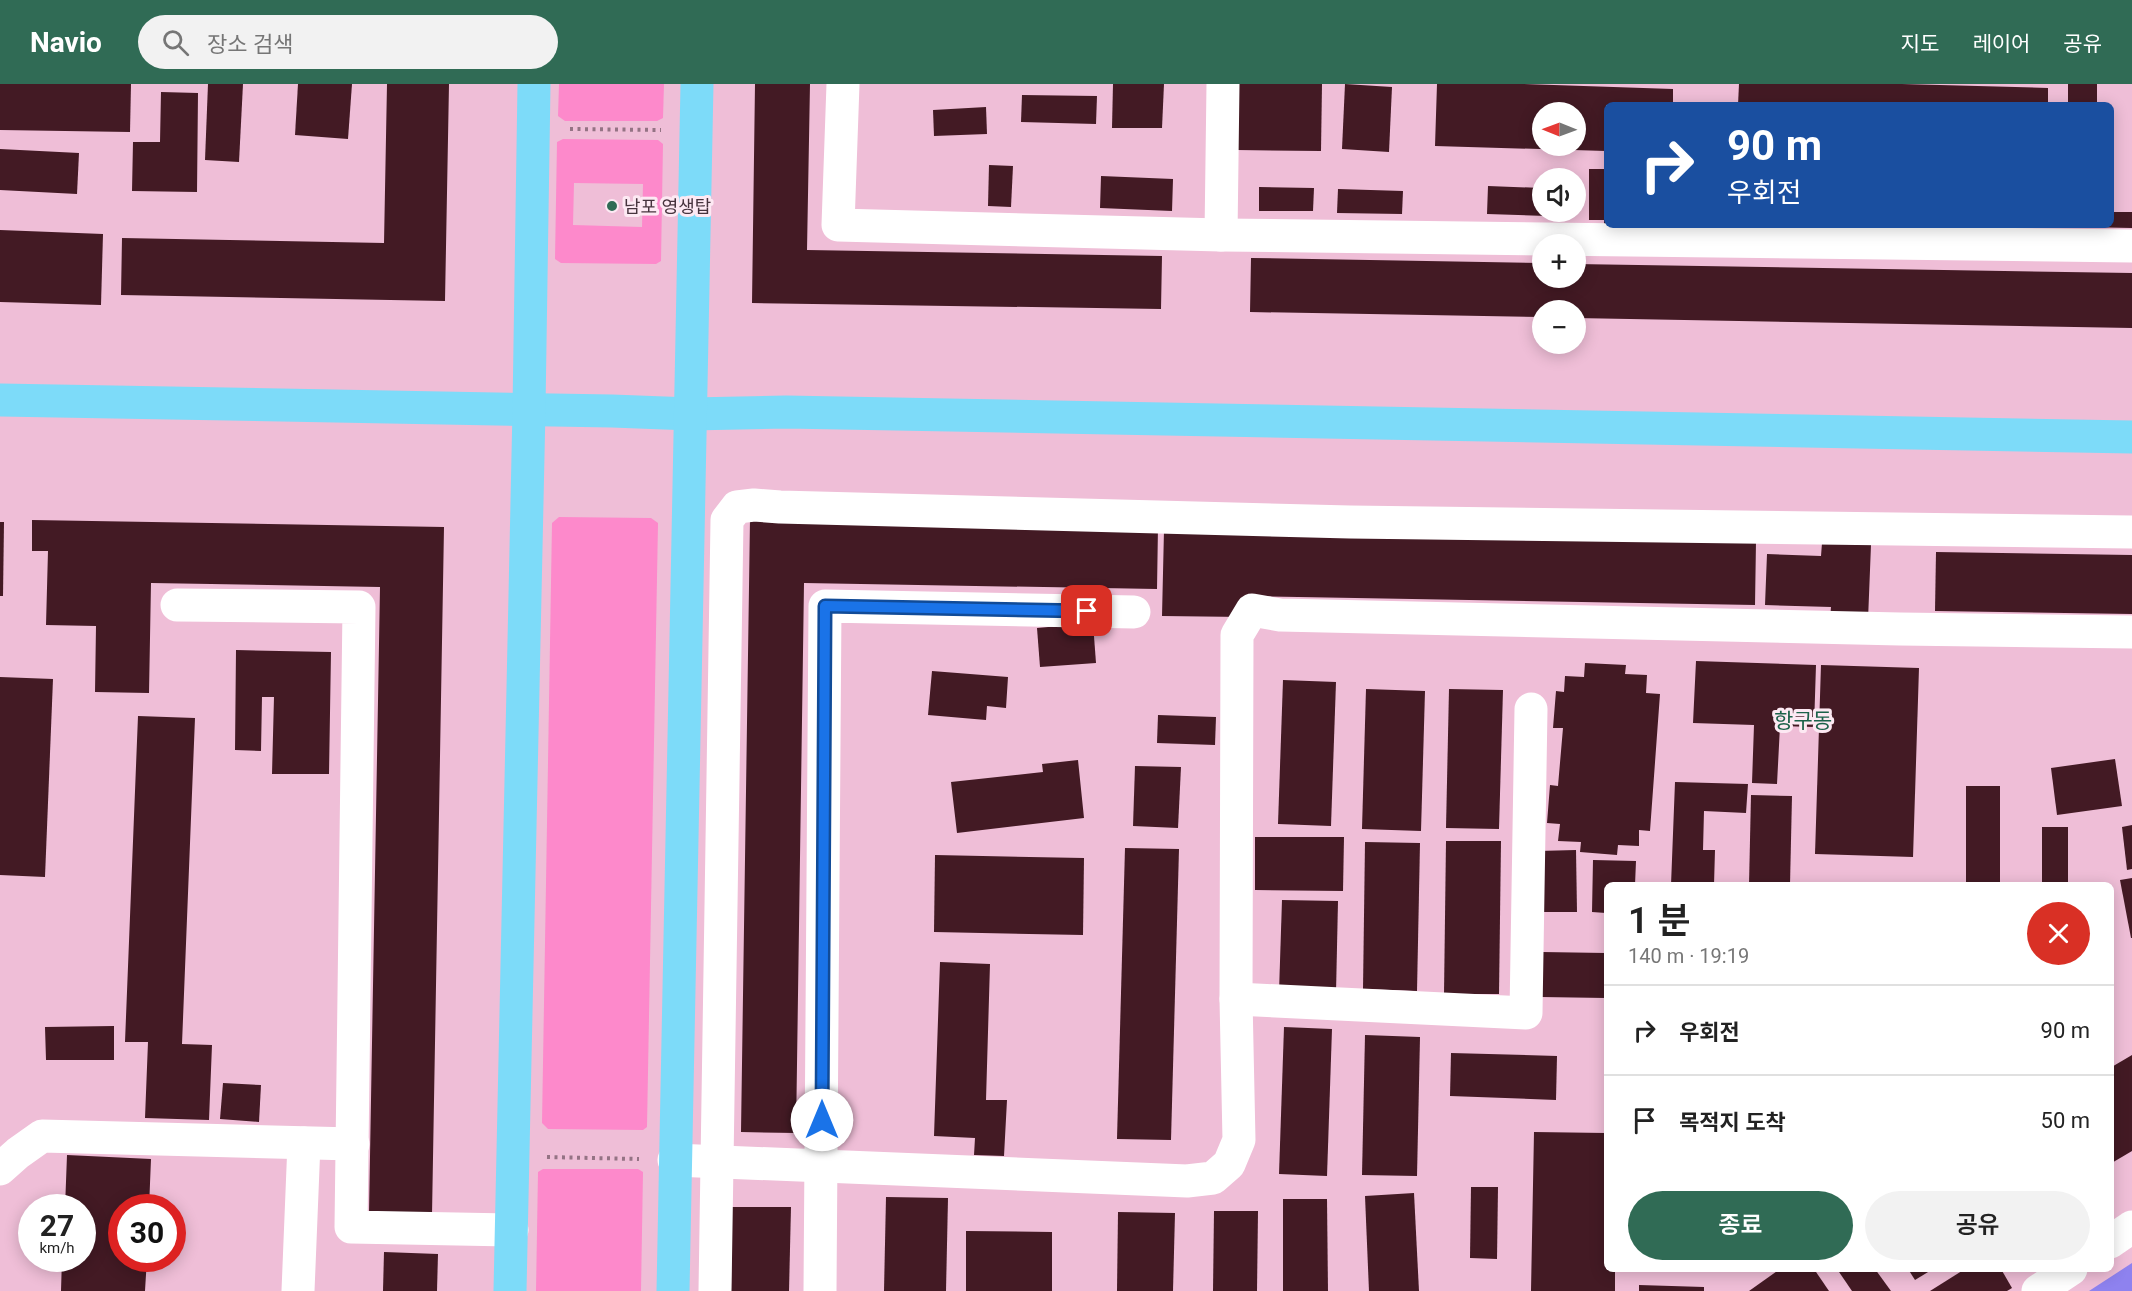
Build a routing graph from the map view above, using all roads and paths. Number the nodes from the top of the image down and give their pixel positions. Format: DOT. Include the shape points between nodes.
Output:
graph roads {
  1 [pos="534,84"];
  2 [pos="697,84"];
  3 [pos="843,84"];
  4 [pos="1223,84"];
  5 [pos="533,128"];
  6 [pos="697,131"];
  7 [pos="1221,235"];
  8 [pos="2132,246"];
  9 [pos="0,400"];
  10 [pos="529,409"];
  11 [pos="691,414"];
  12 [pos="2132,437"];
  13 [pos="2132,532"];
  14 [pos="177,605"];
  15 [pos="1134,612"];
  16 [pos="2132,632"];
  17 [pos="1531,710"];
  18 [pos="1236,999"];
  19 [pos="304,1143"];
  20 [pos="353,1144"];
  21 [pos="514,1156"];
  22 [pos="674,1160"];
  23 [pos="718,1162"];
  24 [pos="822,1166"];
  25 [pos="0,1169"];
  26 [pos="2132,1227"];
  27 [pos="512,1230"];
  28 [pos="2114,1239"];
  29 [pos="2066,1272"];
  30 [pos="298,1291"];
  31 [pos="510,1291"];
  32 [pos="673,1291"];
  33 [pos="716,1291"];
  34 [pos="820,1291"];
  35 [pos="2038,1291"];
  1 -- 5 [label="main road"];
  2 -- 6 [label="main road"];
  3 -- 7 [label="street" via="838,225"];
  4 -- 7 [label="street"];
  5 -- 6 [label="path"];
  5 -- 10 [label="main road"];
  6 -- 11 [label="main road"];
  7 -- 8 [label="street"];
  9 -- 10 [label="main road"];
  10 -- 11 [label="main road"];
  10 -- 21 [label="main road"];
  11 -- 12 [label="main road" via="798,412"];
  11 -- 22 [label="main road"];
  13 -- 23 [label="street" via="1362,522 737,507 727,520"];
  14 -- 20 [label="street" via="359,607"];
  15 -- 24 [label="street" via="825,606"];
  16 -- 18 [label="street" via="1292,615 1252,610 1237,635"];
  17 -- 18 [label="street" via="1526,1013"];
  18 -- 24 [label="street" via="1239,1140 1229,1164 1213,1178 1187,1181"];
  19 -- 20 [label="street"];
  19 -- 25 [label="street" via="42,1136"];
  19 -- 30 [label="street"];
  20 -- 27 [label="street" via="351,1227"];
  21 -- 22 [label="path"];
  21 -- 27 [label="main road"];
  22 -- 23 [label="street"];
  22 -- 32 [label="main road"];
  23 -- 24 [label="street"];
  23 -- 33 [label="street"];
  24 -- 34 [label="street"];
  26 -- 28 [label="street"];
  27 -- 31 [label="main road"];
  29 -- 35 [label="street"];
}
